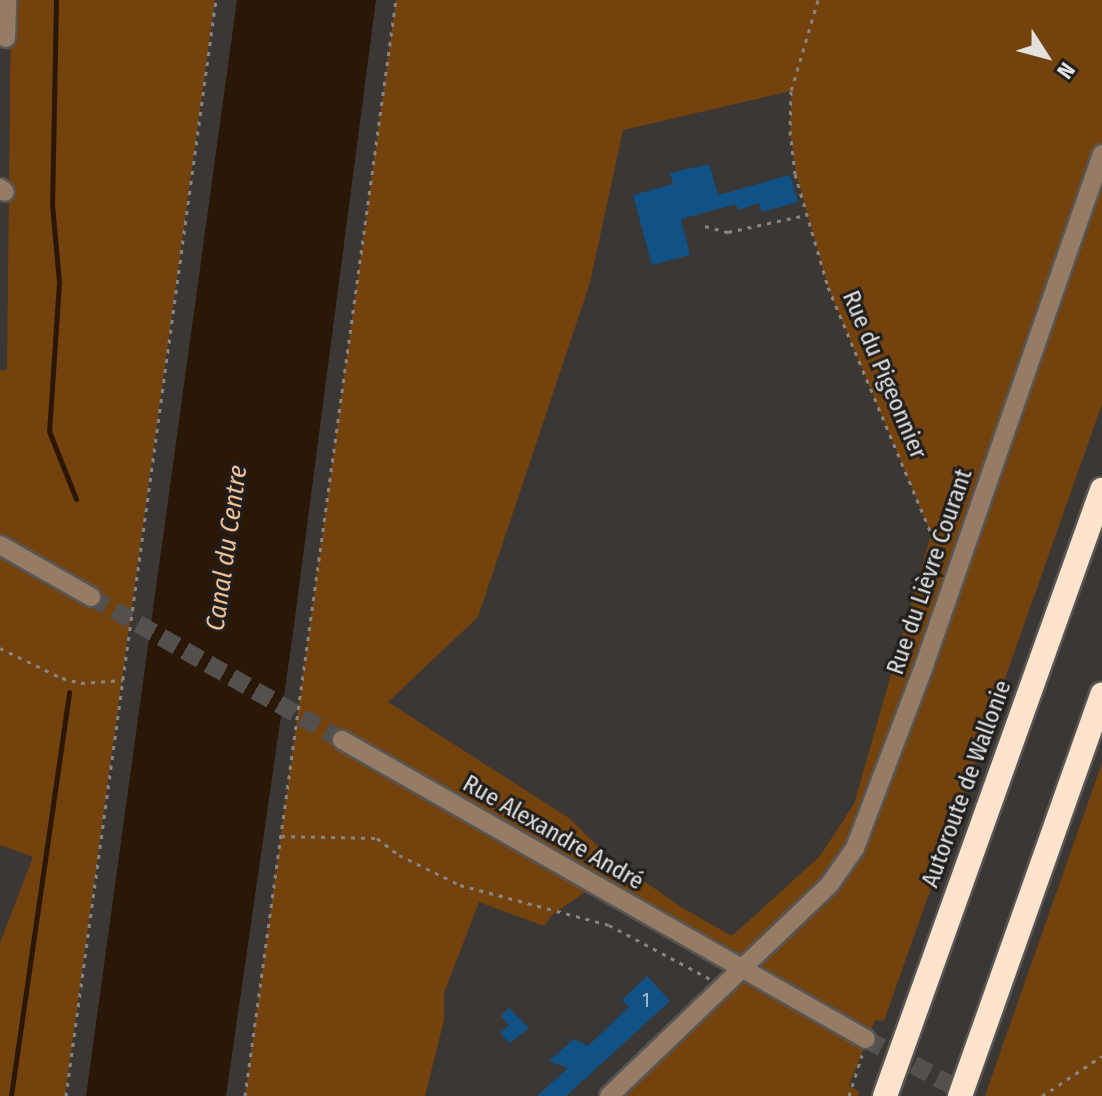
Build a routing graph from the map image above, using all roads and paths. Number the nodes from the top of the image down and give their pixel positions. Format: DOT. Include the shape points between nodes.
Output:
graph roads {
  1 [pos="216,0"];
  2 [pos="396,0"];
  3 [pos="818,0"];
  4 [pos="1102,154"];
  5 [pos="808,215"];
  6 [pos="705,226"];
  7 [pos="1102,490"];
  8 [pos="0,545"];
  9 [pos="951,582"];
  10 [pos="91,597"];
  11 [pos="0,648"];
  12 [pos="123,680"];
  13 [pos="1102,694"];
  14 [pos="342,740"];
  15 [pos="281,836"];
  16 [pos="740,968"];
  17 [pos="721,986"];
  18 [pos="866,1039"];
  19 [pos="1102,1056"];
  20 [pos="66,1096"];
  21 [pos="245,1096"];
  22 [pos="609,1096"];
  23 [pos="849,1096"];
  24 [pos="885,1096"];
  25 [pos="960,1096"];
  26 [pos="1042,1096"];
  1 -- 12 [label="path"];
  2 -- 15 [label="path"];
  3 -- 5 [label="path, Rue du Pigeonnier" via="789,106 795,174"];
  4 -- 9 [label="street, Rue du Lièvre Courant"];
  5 -- 6 [label="path" via="728,232"];
  5 -- 9 [label="path, Rue du Pigeonnier" via="828,287"];
  7 -- 24 [label="highway, Autoroute de Wallonie"];
  8 -- 10 [label="street"];
  9 -- 16 [label="street, Rue du Lièvre Courant" via="855,848 830,884"];
  11 -- 12 [label="path" via="81,683"];
  12 -- 20 [label="path"];
  13 -- 25 [label="highway"];
  14 -- 16 [label="street, Rue Alexandre André"];
  15 -- 17 [label="path" via="377,838 460,885 609,925"];
  15 -- 21 [label="path"];
  16 -- 17 [label="street, Rue du Lièvre Courant"];
  16 -- 18 [label="street, Rue Alexandre André"];
  17 -- 22 [label="street, Rue du Lièvre Courant"];
  18 -- 23 [label="path"];
  19 -- 26 [label="path"];
}
